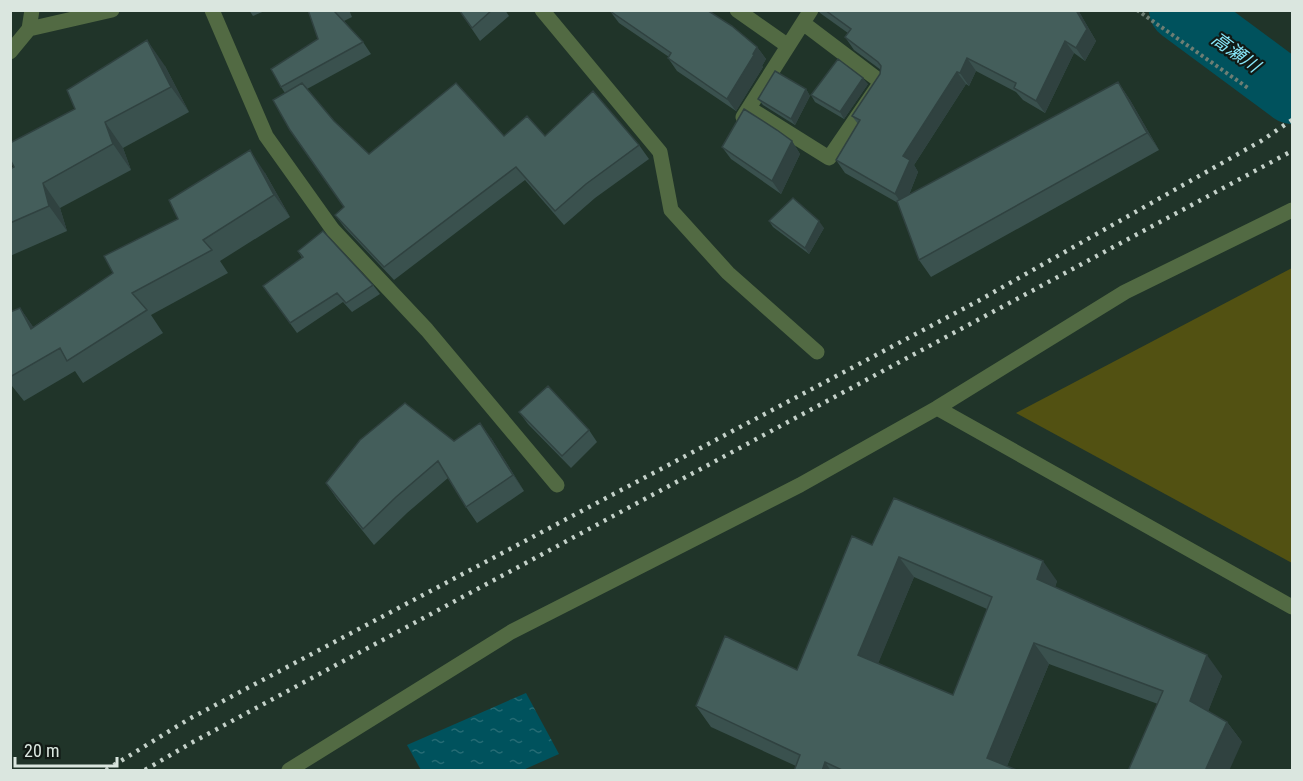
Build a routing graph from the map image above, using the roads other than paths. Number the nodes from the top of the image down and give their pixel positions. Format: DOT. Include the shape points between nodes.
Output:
graph roads {
  1 [pos="32,10"];
  2 [pos="112,10"];
  3 [pos="212,10"];
  4 [pos="542,10"];
  5 [pos="737,10"];
  6 [pos="807,17"];
  7 [pos="29,29"];
  8 [pos="789,46"];
  9 [pos="10,52"];
  10 [pos="749,108"];
  11 [pos="734,132"];
  12 [pos="1293,210"];
  13 [pos="817,352"];
  14 [pos="937,408"];
  15 [pos="557,485"];
  16 [pos="1293,607"];
  17 [pos="289,771"];
  1 -- 7 [label="street"];
  2 -- 7 [label="street"];
  3 -- 15 [label="street" via="266,136 333,230 427,330"];
  4 -- 13 [label="street" via="660,152 671,210 728,273"];
  5 -- 8 [label="street"];
  6 -- 8 [label="street"];
  6 -- 10 [label="street" via="881,82 829,158"];
  7 -- 9 [label="street"];
  8 -- 10 [label="street"];
  10 -- 11 [label="street"];
  12 -- 14 [label="street" via="1125,292"];
  14 -- 16 [label="street"];
  14 -- 17 [label="street" via="800,485 511,632"];
}
